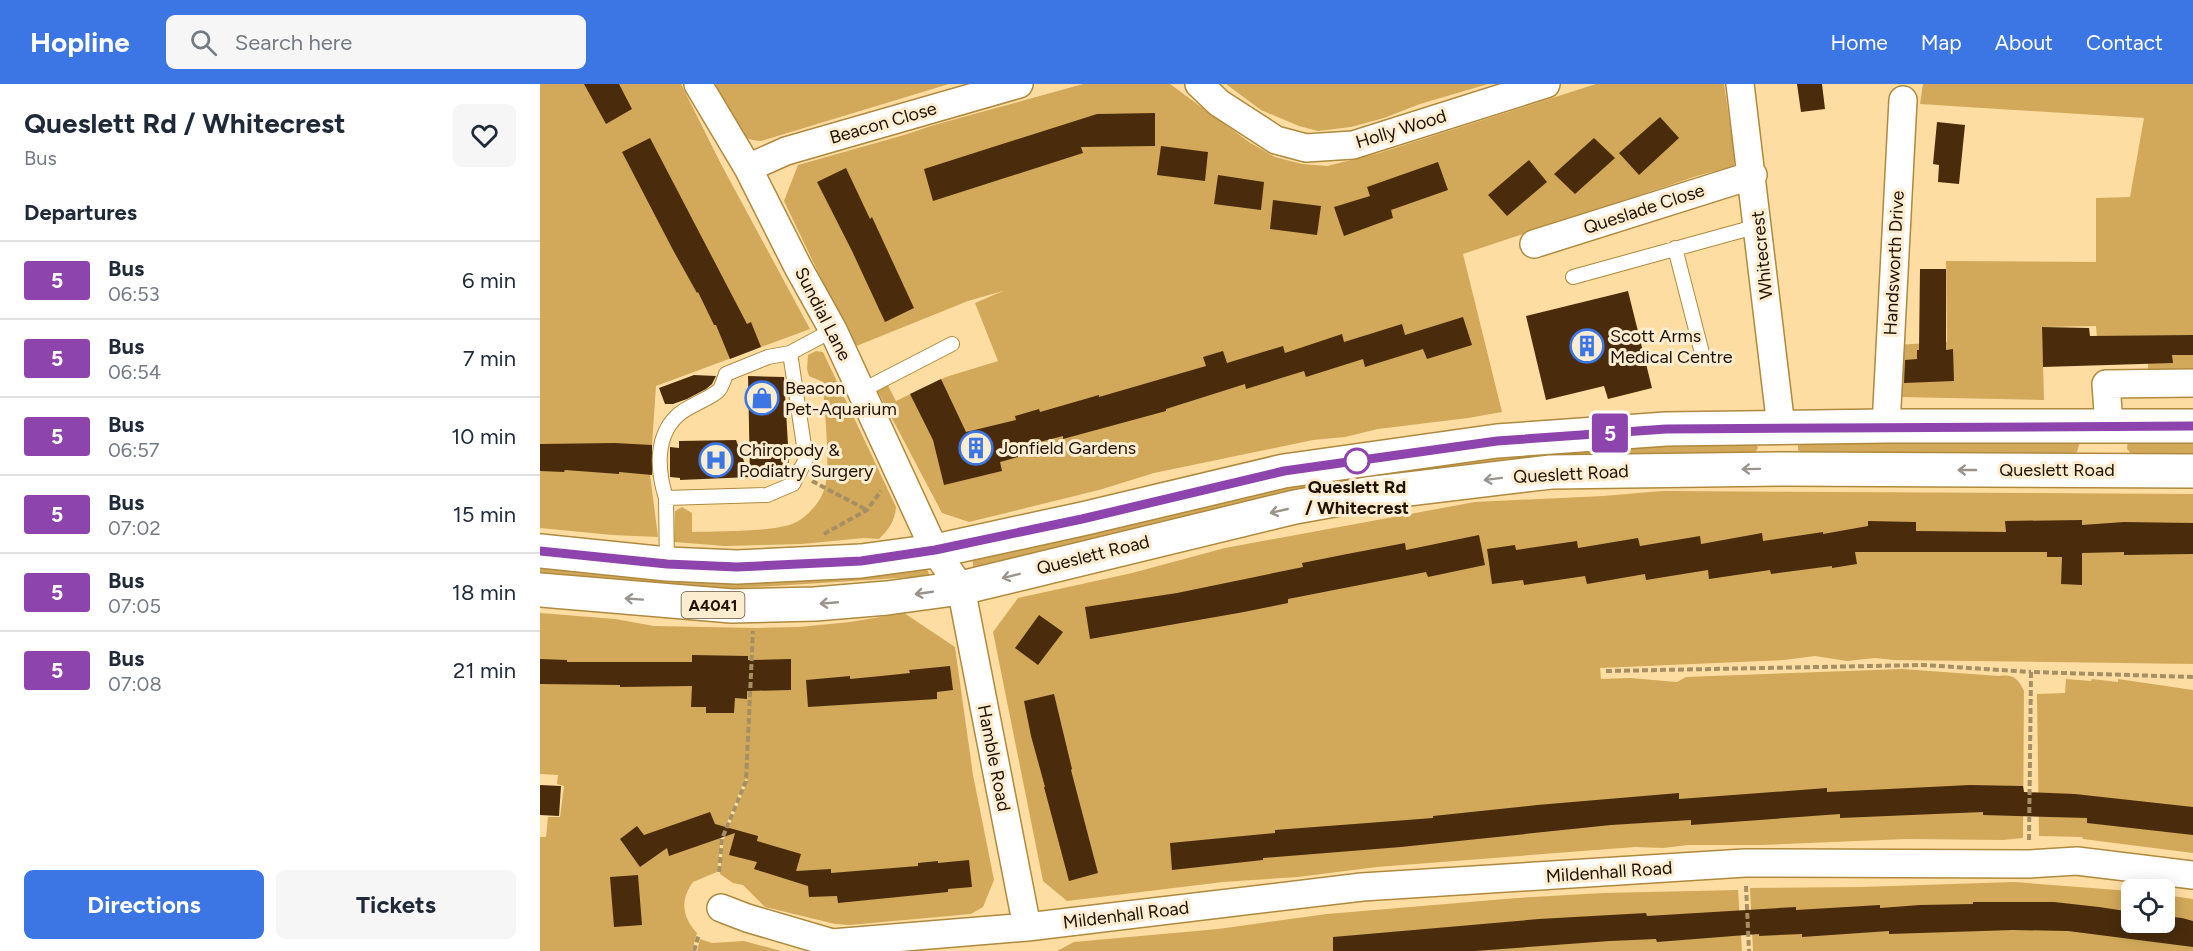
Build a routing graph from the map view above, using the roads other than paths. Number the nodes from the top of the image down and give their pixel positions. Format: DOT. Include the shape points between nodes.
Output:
graph roads {
  1 [pos="698,84"];
  2 [pos="1019,84"];
  3 [pos="1199,84"];
  4 [pos="1546,84"];
  5 [pos="1740,84"];
  6 [pos="1903,100"];
  7 [pos="748,168"];
  8 [pos="1753,175"];
  9 [pos="1758,226"];
  10 [pos="1534,244"];
  11 [pos="1675,248"];
  12 [pos="1573,276"];
  13 [pos="833,330"];
  14 [pos="952,344"];
  15 [pos="790,353"];
  16 [pos="1702,353"];
  17 [pos="2193,383"];
  18 [pos="861,391"];
  19 [pos="1886,426"];
  20 [pos="2109,426"];
  21 [pos="2193,426"];
  22 [pos="1781,427"];
  23 [pos="1783,469"];
  24 [pos="2105,471"];
  25 [pos="2193,471"];
  26 [pos="666,498"];
  27 [pos="935,550"];
  28 [pos="540,551"];
  29 [pos="667,564"];
  30 [pos="961,588"];
  31 [pos="540,590"];
  32 [pos="2193,875"];
  33 [pos="721,908"];
  34 [pos="1028,927"];
  1 -- 7 [label="street, Sundial Lane"];
  2 -- 7 [label="street, Beacon Close" via="786,151"];
  3 -- 4 [label="street, Holly Wood" via="1219,103 1276,140 1306,148 1353,145"];
  5 -- 8 [label="street, Whitecrest"];
  6 -- 19 [label="street, Handsworth Drive"];
  7 -- 13 [label="street, Sundial Lane"];
  8 -- 9 [label="street, Whitecrest"];
  8 -- 10 [label="street, Queslade Close"];
  9 -- 11 [label="lane"];
  9 -- 22 [label="street, Whitecrest"];
  11 -- 12 [label="lane"];
  11 -- 16 [label="lane"];
  13 -- 15 [label="lane"];
  13 -- 18 [label="street, Sundial Lane"];
  14 -- 18 [label="lane"];
  15 -- 26 [label="lane" via="768,357 726,374 719,391 678,415 664,434 659,455 660,481"];
  15 -- 26 [label="lane" via="806,459 793,484 767,495"];
  17 -- 20 [label="street" via="2106,384"];
  18 -- 27 [label="street, Sundial Lane"];
  19 -- 20 [label="highway, Queslett Road / A4041"];
  19 -- 22 [label="highway, Queslett Road / A4041"];
  20 -- 21 [label="highway, Queslett Road / A4041"];
  20 -- 24 [label="highway"];
  22 -- 23 [label="highway"];
  22 -- 27 [label="highway, Queslett Road / A4041" via="1666,429 1497,441 1284,471"];
  24 -- 23 [label="highway, Queslett Road / A4041, one-way"];
  23 -- 30 [label="highway, Queslett Road / A4041, one-way" via="1551,472 1367,494 1294,507"];
  24 -- 25 [label="highway, Queslett Road / A4041"];
  26 -- 29 [label="lane"];
  27 -- 29 [label="highway, Queslett Road / A4041" via="812,564"];
  27 -- 30 [label="street"];
  28 -- 29 [label="highway, Queslett Road / A4041"];
  30 -- 31 [label="highway, Queslett Road / A4041, one-way" via="827,603 732,606"];
  30 -- 34 [label="street, Hamble Road"];
  32 -- 34 [label="street, Mildenhall Road" via="2077,861 1745,863 1362,887"];
  33 -- 34 [label="street, Mildenhall Road" via="832,943"];
}
